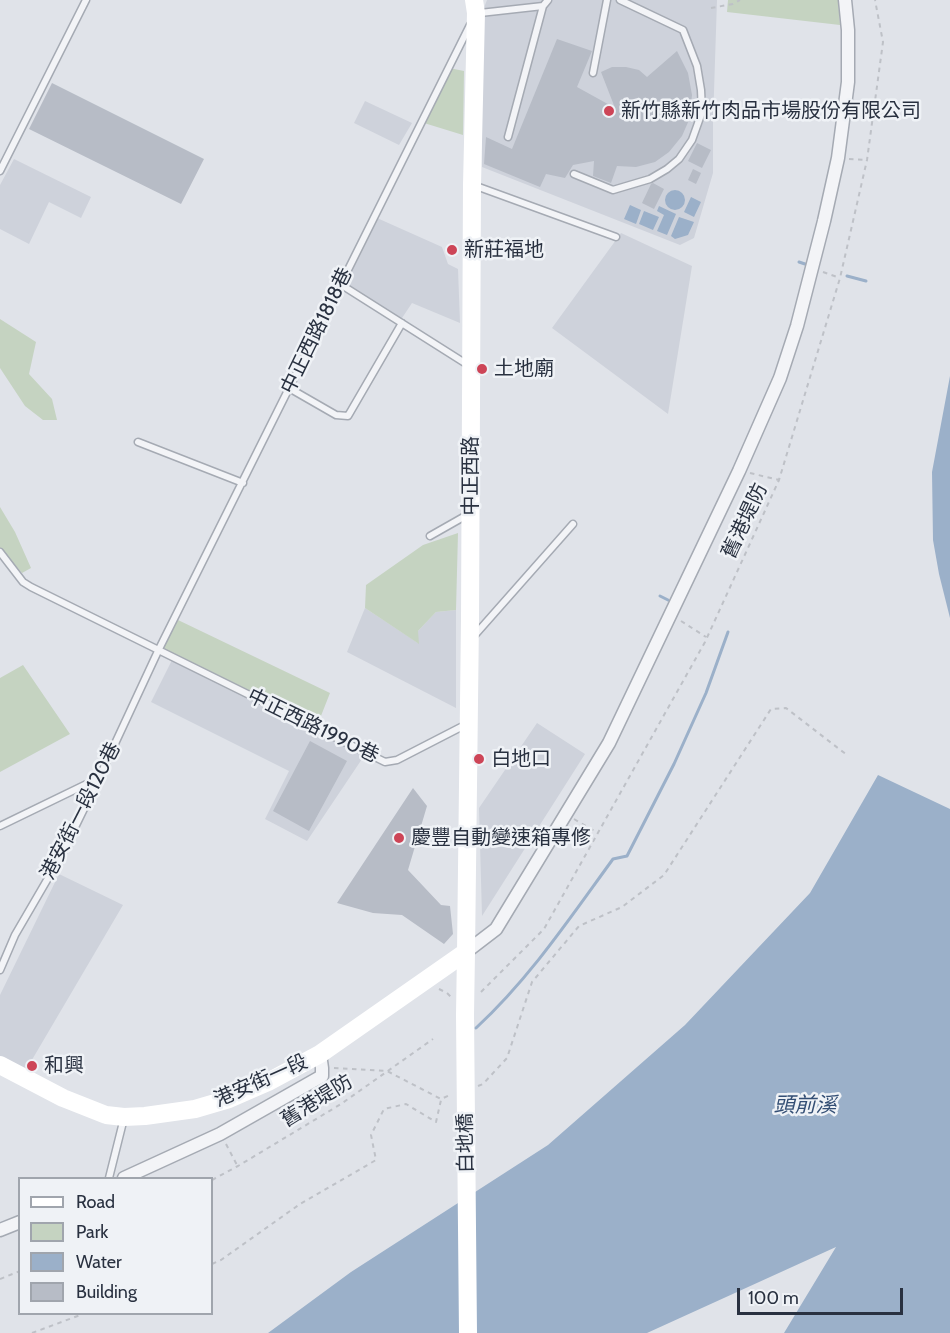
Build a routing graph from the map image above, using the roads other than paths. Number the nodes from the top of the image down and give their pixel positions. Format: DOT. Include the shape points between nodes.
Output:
graph roads {
  1 [pos="86,0"];
  2 [pos="549,0"];
  3 [pos="607,0"];
  4 [pos="620,0"];
  5 [pos="845,0"];
  6 [pos="542,3"];
  7 [pos="477,4"];
  8 [pos="593,73"];
  9 [pos="508,137"];
  10 [pos="0,171"];
  11 [pos="574,174"];
  12 [pos="472,185"];
  13 [pos="616,237"];
  14 [pos="340,284"];
  15 [pos="402,323"];
  16 [pos="471,367"];
  17 [pos="289,388"];
  18 [pos="138,442"];
  19 [pos="243,483"];
  20 [pos="470,513"];
  21 [pos="573,524"];
  22 [pos="430,536"];
  23 [pos="0,552"];
  24 [pos="470,641"];
  25 [pos="159,649"];
  26 [pos="468,723"];
  27 [pos="99,778"];
  28 [pos="0,826"];
  29 [pos="466,952"];
  30 [pos="0,970"];
  31 [pos="321,1061"];
  32 [pos="0,1065"];
  33 [pos="124,1117"];
  34 [pos="109,1177"];
  35 [pos="128,1177"];
  36 [pos="18,1223"];
  37 [pos="0,1230"];
  38 [pos="468,1333"];
  1 -- 10 [label="lane"];
  2 -- 6 [label="lane"];
  3 -- 8 [label="lane"];
  4 -- 11 [label="lane" via="683,30 697,66 702,112 692,140 679,159 650,179 613,190"];
  5 -- 29 [label="street" via="848,82 838,158 797,326 780,378 609,743 496,929"];
  6 -- 7 [label="lane"];
  6 -- 9 [label="lane"];
  7 -- 12 [label="main road, 中正西路"];
  7 -- 14 [label="lane, 中正西路1818巷"];
  12 -- 13 [label="lane"];
  12 -- 16 [label="main road, 中正西路"];
  14 -- 15 [label="lane"];
  14 -- 17 [label="lane, 中正西路1818巷"];
  15 -- 16 [label="lane"];
  15 -- 17 [label="lane" via="348,416 336,415"];
  16 -- 20 [label="main road, 中正西路"];
  17 -- 19 [label="lane, 中正西路1818巷"];
  18 -- 19 [label="lane"];
  19 -- 25 [label="lane, 中正西路1818巷"];
  20 -- 22 [label="lane"];
  20 -- 24 [label="main road, 中正西路"];
  21 -- 24 [label="lane"];
  23 -- 25 [label="lane" via="31,587"];
  24 -- 26 [label="main road, 中正西路"];
  25 -- 26 [label="lane, 中正西路1990巷" via="385,762 397,760"];
  25 -- 27 [label="lane, 港安街一段120巷"];
  26 -- 29 [label="main road, 中正西路"];
  27 -- 28 [label="lane"];
  27 -- 30 [label="lane, 港安街一段120巷"];
  29 -- 31 [label="main road, 港安街一段"];
  29 -- 38 [label="main road, 白地橋, bridge"];
  31 -- 33 [label="main road, 港安街一段" via="195,1109"];
  31 -- 35 [label="street" via="322,1076 220,1134"];
  32 -- 33 [label="main road, 港安街一段" via="63,1098 106,1115"];
  33 -- 34 [label="lane"];
  36 -- 37 [label="street"];
}
